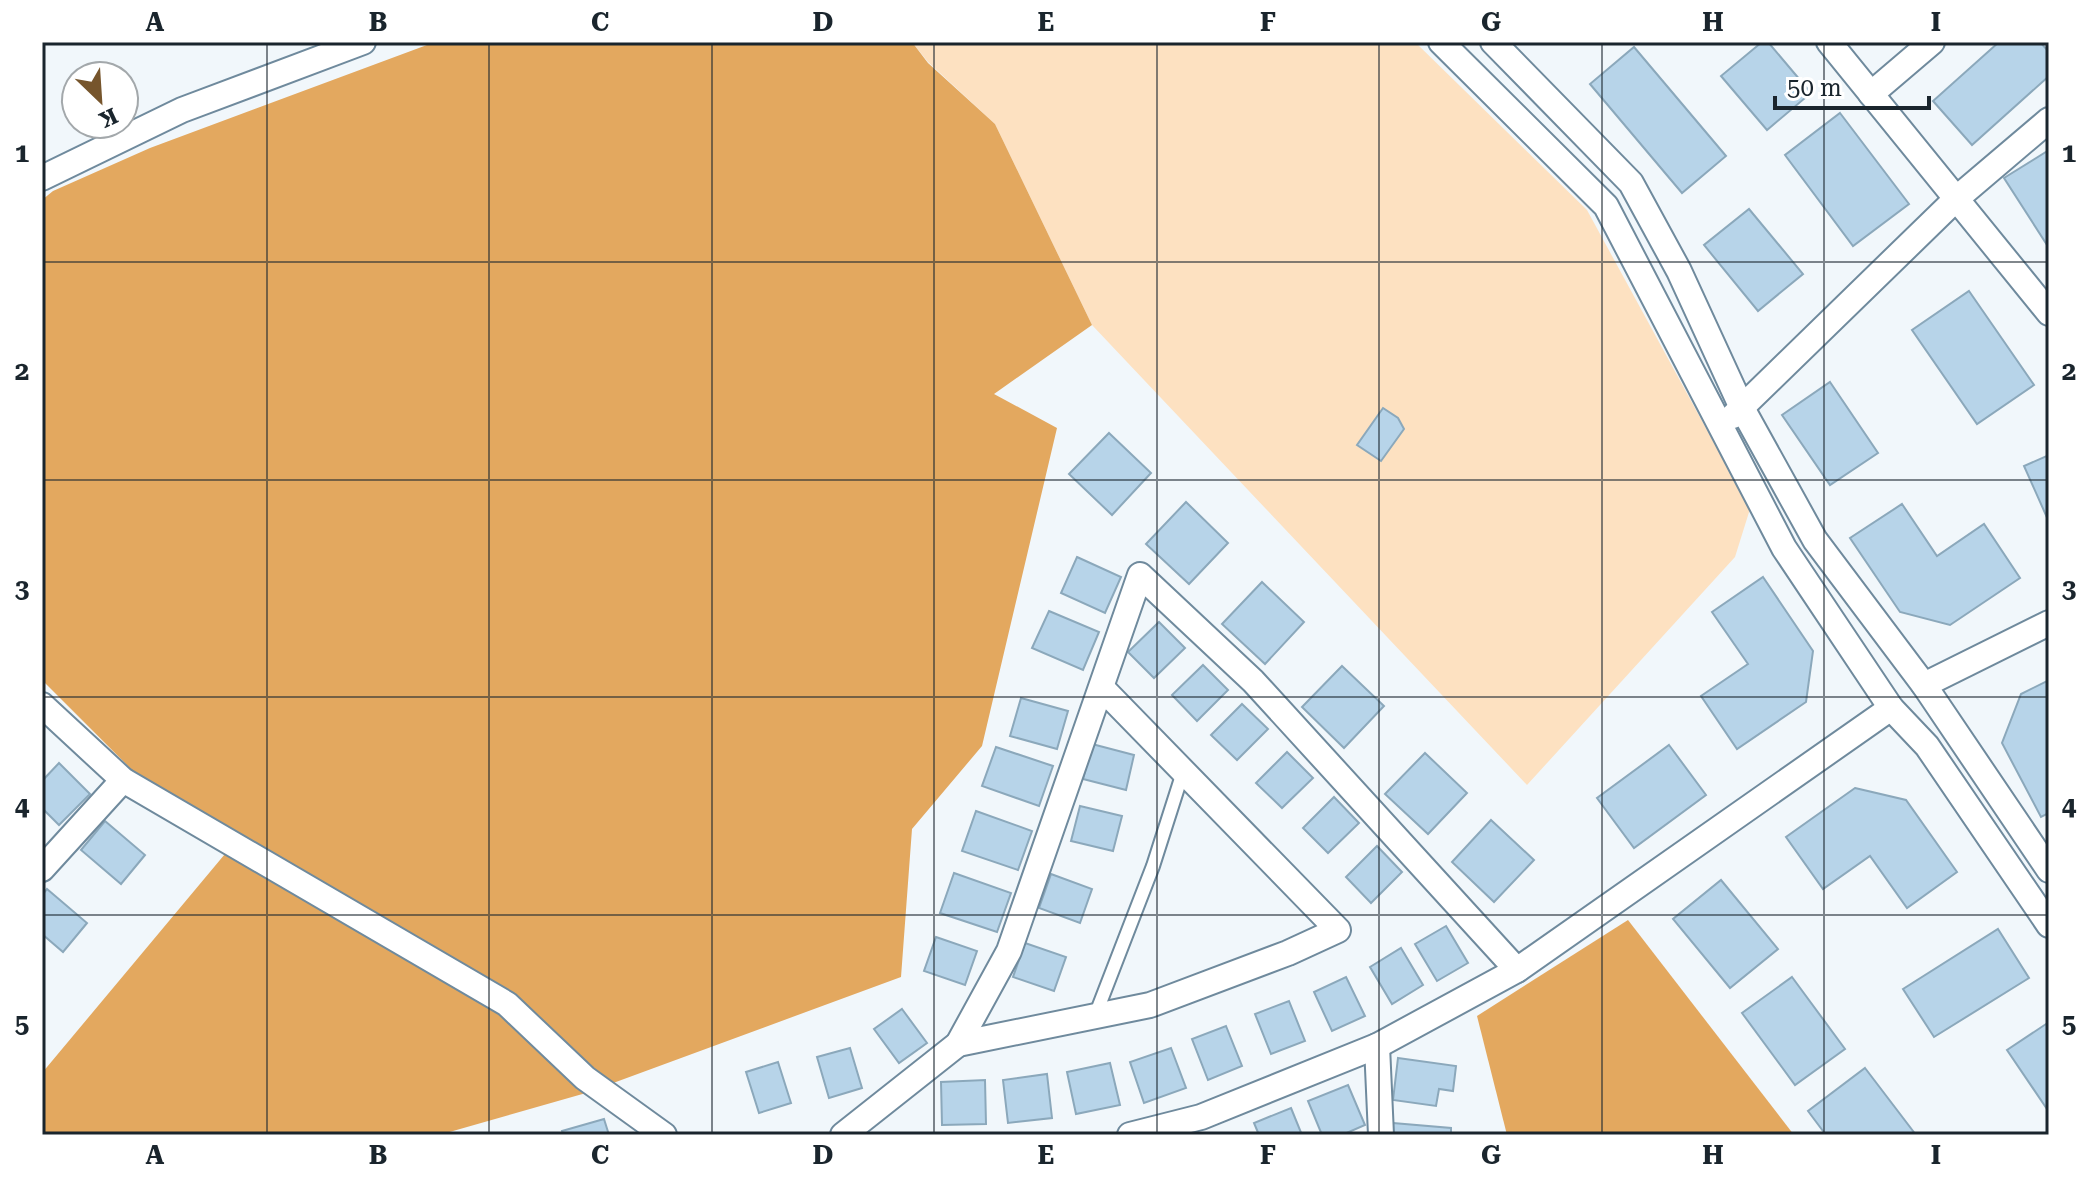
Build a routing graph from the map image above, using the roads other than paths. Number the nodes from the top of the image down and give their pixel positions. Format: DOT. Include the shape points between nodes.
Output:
graph roads {
  1 [pos="363,42"];
  2 [pos="1441,42"];
  3 [pos="1493,42"];
  4 [pos="1829,42"];
  5 [pos="1932,42"];
  6 [pos="1871,94"];
  7 [pos="2049,120"];
  8 [pos="42,178"];
  9 [pos="1956,199"];
  10 [pos="2049,313"];
  11 [pos="1742,408"];
  12 [pos="1721,426"];
  13 [pos="2049,623"];
  14 [pos="1924,685"];
  15 [pos="1102,688"];
  16 [pos="42,705"];
  17 [pos="1891,708"];
  18 [pos="1183,772"];
  19 [pos="123,780"];
  20 [pos="42,869"];
  21 [pos="2049,870"];
  22 [pos="2049,925"];
  23 [pos="1517,970"];
  24 [pos="1095,1016"];
  25 [pos="958,1044"];
  26 [pos="1377,1046"];
  27 [pos="664,1135"];
  28 [pos="843,1135"];
  29 [pos="1130,1135"];
  30 [pos="1381,1135"];
  1 -- 8 [label="street" via="182,110"];
  2 -- 12 [label="street" via="1606,206"];
  3 -- 11 [label="street" via="1631,183 1679,271"];
  4 -- 6 [label="street"];
  5 -- 6 [label="street"];
  6 -- 9 [label="street"];
  7 -- 9 [label="street"];
  9 -- 10 [label="street"];
  9 -- 11 [label="street"];
  11 -- 12 [label="street"];
  11 -- 14 [label="street" via="1815,540"];
  12 -- 17 [label="street" via="1784,548"];
  13 -- 14 [label="street"];
  14 -- 17 [label="street" via="1910,675 1893,681 1888,691"];
  14 -- 21 [label="street"];
  15 -- 18 [label="street"];
  15 -- 23 [label="street" via="1140,575 1253,681"];
  15 -- 25 [label="street" via="1009,951"];
  16 -- 19 [label="street"];
  17 -- 22 [label="street" via="1927,746"];
  17 -- 23 [label="street"];
  18 -- 24 [label="lane"];
  18 -- 24 [label="street" via="1338,930 1150,1005"];
  19 -- 20 [label="street"];
  19 -- 27 [label="street" via="507,1004 585,1078"];
  23 -- 26 [label="street"];
  24 -- 25 [label="street"];
  25 -- 28 [label="street"];
  26 -- 29 [label="street" via="1201,1117"];
  26 -- 30 [label="street"];
}
